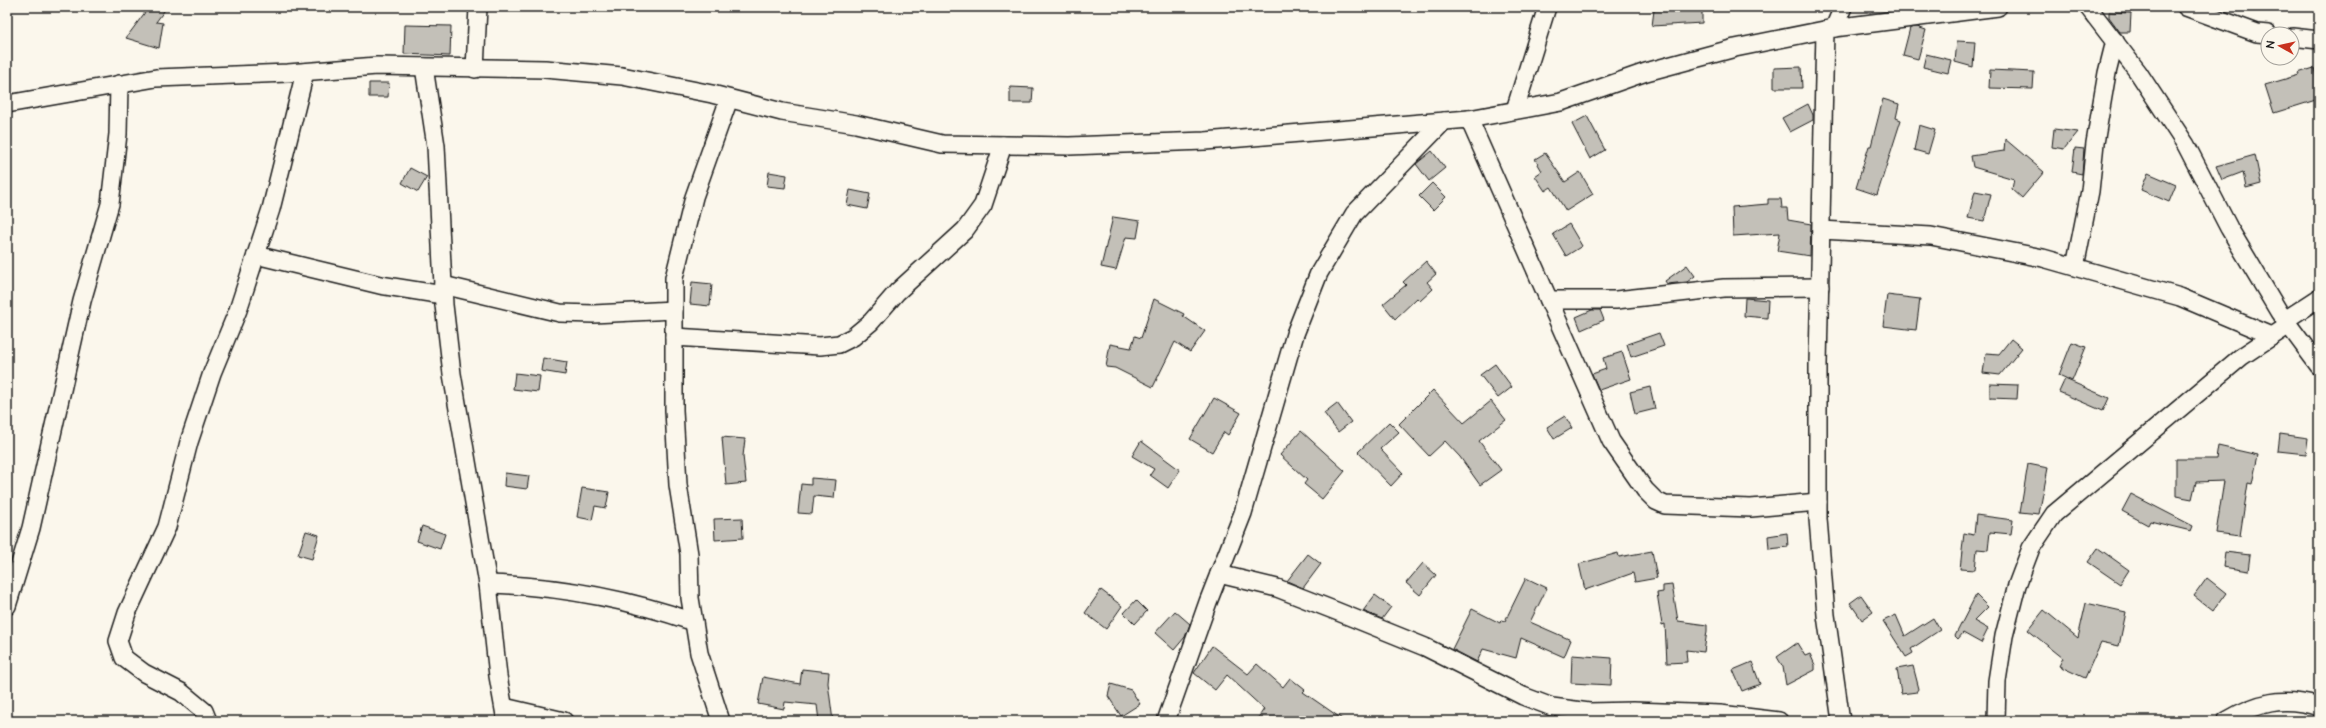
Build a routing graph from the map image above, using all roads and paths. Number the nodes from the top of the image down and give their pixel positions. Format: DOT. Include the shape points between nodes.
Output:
graph roads {
  1 [pos="478,7"];
  2 [pos="1547,7"];
  3 [pos="1843,7"];
  4 [pos="1998,7"];
  5 [pos="2088,7"];
  6 [pos="2186,7"];
  7 [pos="1830,29"];
  8 [pos="2260,33"];
  9 [pos="2300,38"];
  10 [pos="2319,40"];
  11 [pos="2115,41"];
  12 [pos="424,67"];
  13 [pos="475,69"];
  14 [pos="305,72"];
  15 [pos="119,84"];
  16 [pos="729,99"];
  17 [pos="7,104"];
  18 [pos="1515,110"];
  19 [pos="1469,119"];
  20 [pos="1444,121"];
  21 [pos="1003,145"];
  22 [pos="1821,230"];
  23 [pos="256,255"];
  24 [pos="2075,267"];
  25 [pos="1820,287"];
  26 [pos="443,290"];
  27 [pos="2319,298"];
  28 [pos="1549,300"];
  29 [pos="674,310"];
  30 [pos="2287,322"];
  31 [pos="2272,336"];
  32 [pos="674,337"];
  33 [pos="2319,366"];
  34 [pos="1818,502"];
  35 [pos="1219,574"];
  36 [pos="488,584"];
  37 [pos="7,606"];
  38 [pos="694,622"];
  39 [pos="2319,707"];
  40 [pos="505,714"];
  41 [pos="208,721"];
  42 [pos="564,721"];
  43 [pos="721,721"];
  44 [pos="1166,721"];
  45 [pos="1779,721"];
  46 [pos="1841,721"];
  47 [pos="1981,721"];
  48 [pos="1990,721"];
  49 [pos="1996,721"];
  50 [pos="2226,721"];
  1 -- 13 [label="street"];
  2 -- 18 [label="street"];
  3 -- 7 [label="street"];
  4 -- 7 [label="street"];
  5 -- 11 [label="street"];
  6 -- 8 [label="street"];
  7 -- 18 [label="street" via="1735,48 1646,72 1561,102"];
  7 -- 22 [label="street"];
  9 -- 10 [label="street"];
  11 -- 24 [label="street" via="2107,73 2090,191"];
  11 -- 30 [label="street" via="2186,145 2230,228"];
  12 -- 13 [label="street"];
  12 -- 14 [label="street" via="377,66"];
  12 -- 26 [label="street" via="436,146"];
  13 -- 16 [label="street" via="545,69 622,76"];
  14 -- 15 [label="street" via="156,78"];
  14 -- 23 [label="street" via="271,209"];
  15 -- 17 [label="street"];
  15 -- 37 [label="street" via="118,134 110,204 82,301 30,528"];
  16 -- 21 [label="street" via="942,144"];
  16 -- 29 [label="street" via="694,197 674,278"];
  18 -- 19 [label="street"];
  19 -- 20 [label="street"];
  19 -- 28 [label="street"];
  20 -- 21 [label="street" via="1205,141 1069,146"];
  20 -- 35 [label="street" via="1354,214 1319,273 1296,334 1243,513"];
  21 -- 32 [label="street" via="983,205 965,230 897,292 871,322 853,337 839,344 820,346"];
  22 -- 24 [label="street" via="1931,236 2043,258"];
  22 -- 25 [label="street"];
  23 -- 26 [label="street" via="380,285"];
  23 -- 41 [label="street" via="189,442 167,527 127,613 118,641 124,658 144,673 181,692 204,711"];
  24 -- 31 [label="street" via="2180,298"];
  25 -- 28 [label="street" via="1724,288 1616,300"];
  25 -- 34 [label="street"];
  26 -- 29 [label="street" via="560,313"];
  26 -- 36 [label="street" via="452,374"];
  27 -- 30 [label="street"];
  28 -- 34 [label="street" via="1611,441 1645,490 1656,501 1665,506 1751,508"];
  29 -- 32 [label="street"];
  30 -- 31 [label="street"];
  30 -- 33 [label="street"];
  31 -- 49 [label="street" via="2241,357 2054,514 2031,548 2017,585 2004,636 1997,681"];
  32 -- 38 [label="street" via="678,485 689,554 690,598"];
  34 -- 46 [label="street" via="1826,616"];
  35 -- 44 [label="street"];
  35 -- 45 [label="street" via="1277,588 1329,608 1425,647 1523,696 1552,707 1589,712 1712,714"];
  36 -- 38 [label="street" via="530,585 570,590 658,610"];
  36 -- 40 [label="street"];
  38 -- 43 [label="street" via="699,653"];
  39 -- 50 [label="street" via="2303,702 2278,700"];
  40 -- 42 [label="street"];
  47 -- 48 [label="street"];
}
